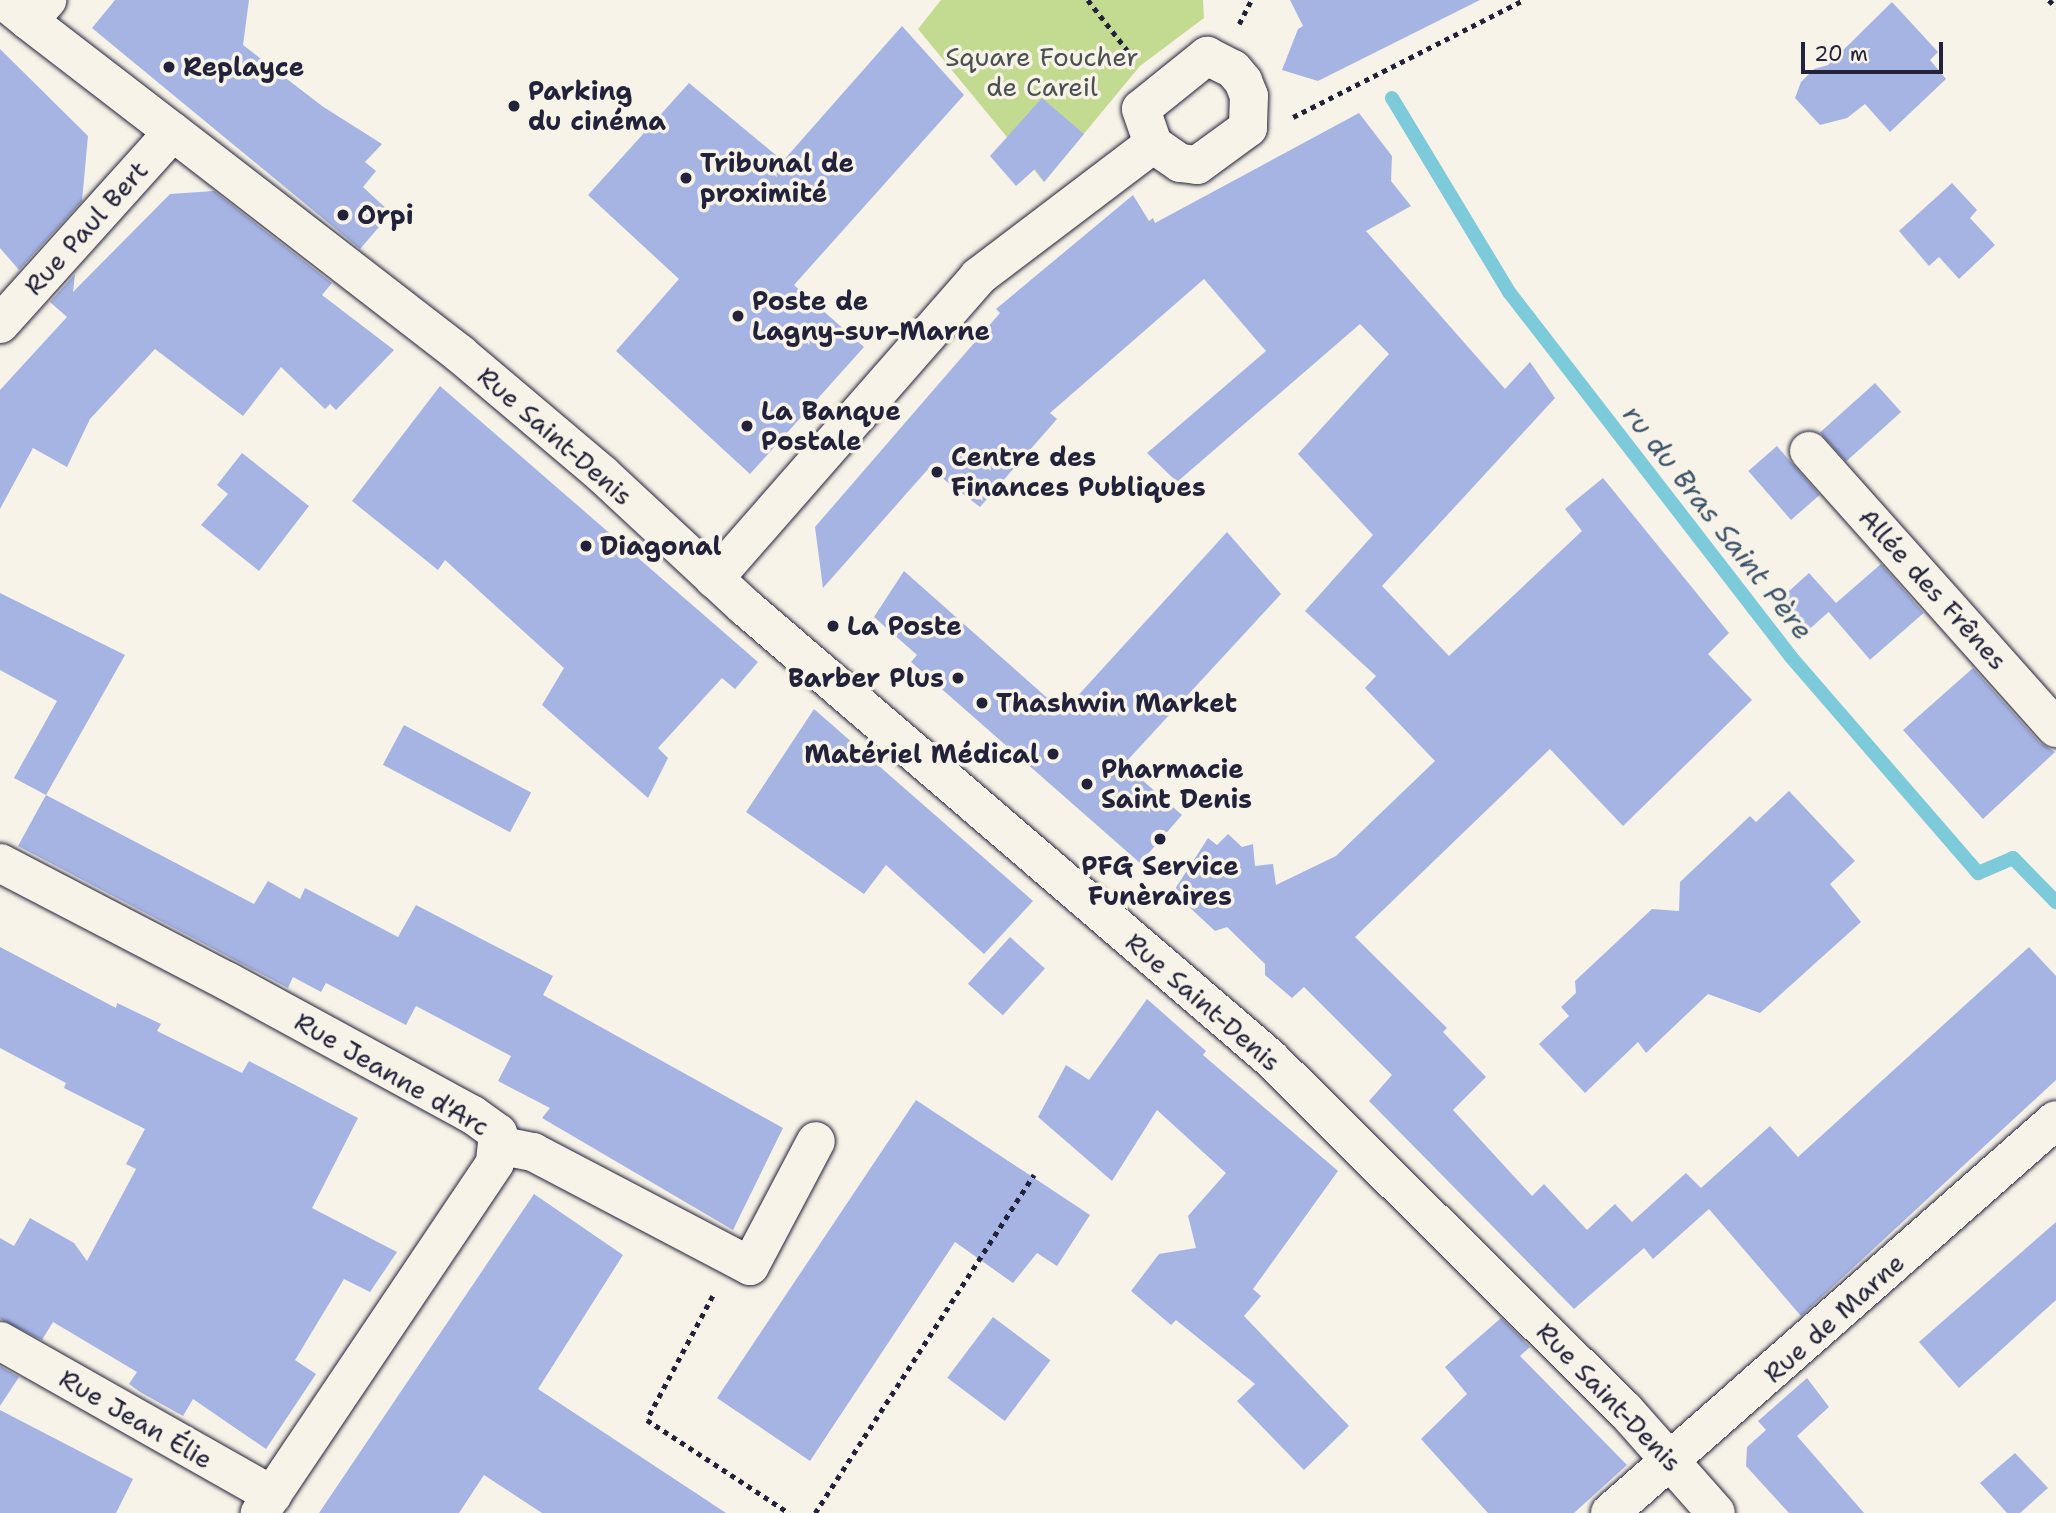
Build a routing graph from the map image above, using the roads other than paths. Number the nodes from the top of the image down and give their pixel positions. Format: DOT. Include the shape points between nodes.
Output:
graph roads {
  1 [pos="26,7"];
  2 [pos="173,132"];
  3 [pos="1153,144"];
  4 [pos="0,324"];
  5 [pos="1809,451"];
  6 [pos="714,579"];
  7 [pos="2056,728"];
  8 [pos="0,863"];
  9 [pos="2056,1121"];
  10 [pos="816,1140"];
  11 [pos="497,1144"];
  12 [pos="0,1341"];
  13 [pos="1673,1459"];
  14 [pos="266,1504"];
  15 [pos="1609,1513"];
  16 [pos="1716,1513"];
  1 -- 2 [label="street, Rue Saint-Denis"];
  2 -- 4 [label="street, Rue Paul Bert"];
  2 -- 6 [label="street, Rue Saint-Denis" via="460,354 602,474"];
  3 -- 3 [label="street" via="1141,109 1207,57 1233,69 1249,96 1248,128 1197,165 1180,163"];
  3 -- 6 [label="street" via="978,277"];
  5 -- 7 [label="street, Allée des Frênes"];
  6 -- 13 [label="street, Rue Saint-Denis" via="1270,1058"];
  8 -- 11 [label="street, Rue Jeanne d'Arc" via="473,1115 498,1133"];
  9 -- 13 [label="street, Rue de Marne"];
  10 -- 11 [label="street" via="750,1266 533,1152"];
  11 -- 14 [label="street, Rue Jeanne d'Arc" via="495,1163"];
  12 -- 14 [label="street, Rue Jean Élie"];
  13 -- 15 [label="street, Rue de Marne"];
  13 -- 16 [label="street, Rue Saint-Denis"];
}
